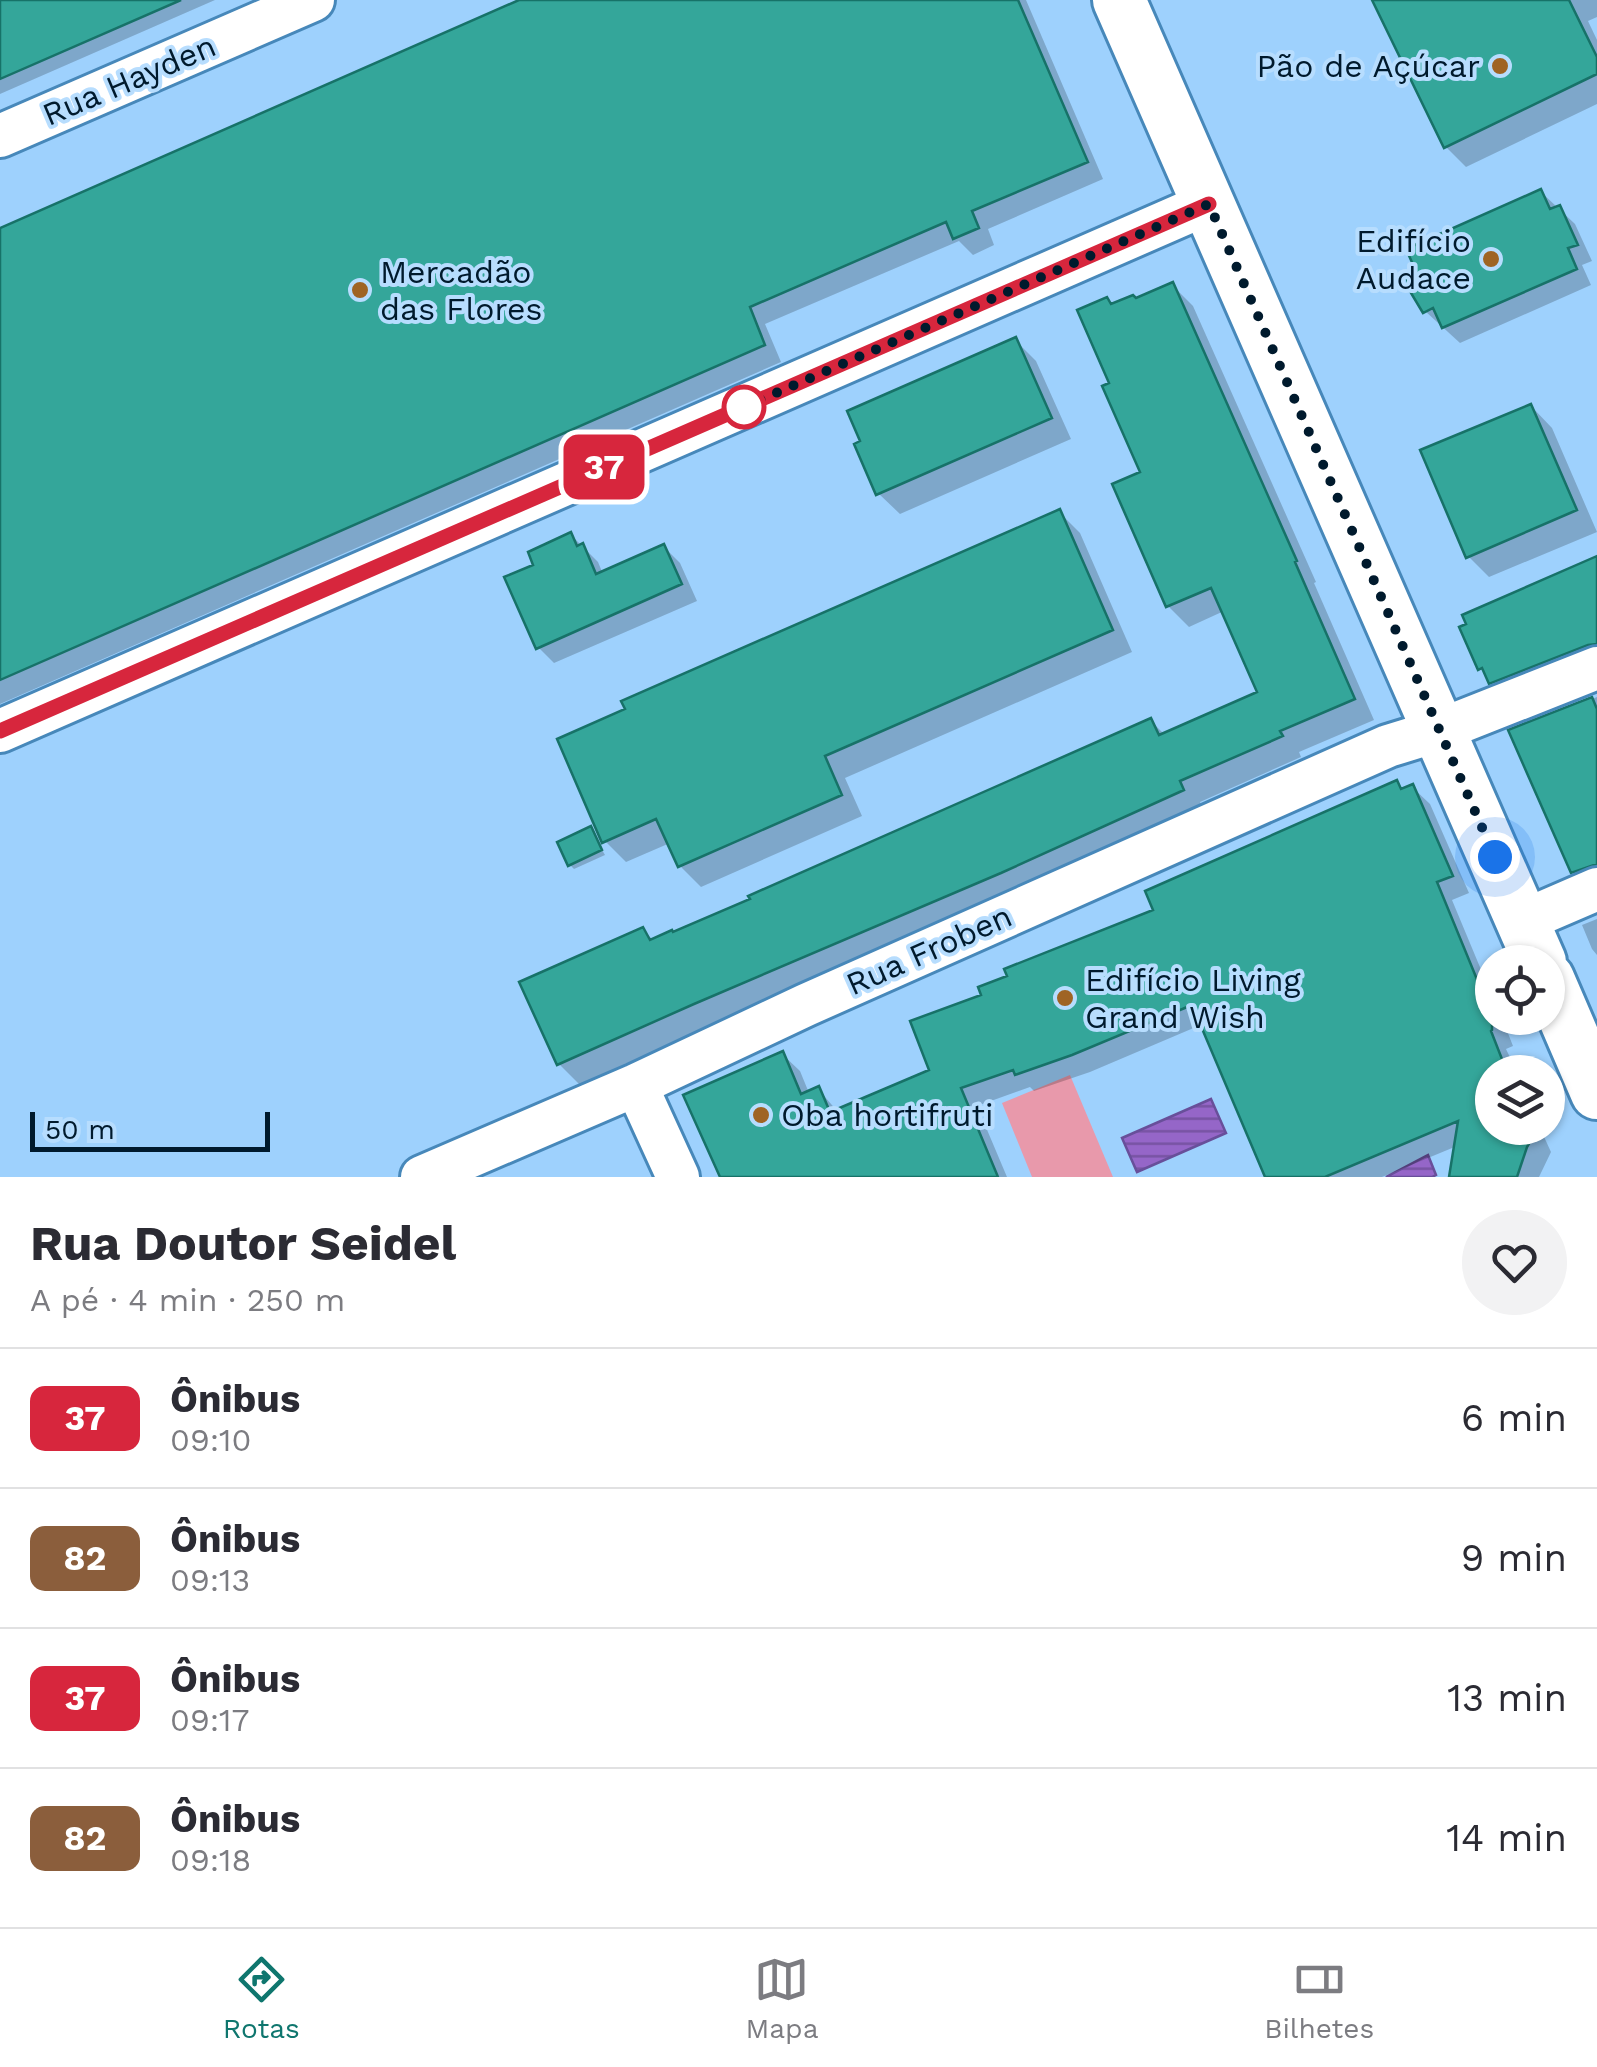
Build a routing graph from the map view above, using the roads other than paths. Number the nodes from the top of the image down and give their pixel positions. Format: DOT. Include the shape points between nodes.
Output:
graph roads {
  1 [pos="313,0"];
  2 [pos="1119,0"];
  3 [pos="0,136"];
  4 [pos="1209,204"];
  5 [pos="1597,668"];
  6 [pos="1440,730"];
  7 [pos="0,731"];
  8 [pos="1597,889"];
  9 [pos="1532,942"];
  10 [pos="1565,1019"];
  11 [pos="636,1085"];
  12 [pos="1597,1093"];
  13 [pos="422,1177"];
  14 [pos="678,1177"];
  1 -- 3 [label="street, Rua Hayden"];
  2 -- 4 [label="main road"];
  4 -- 6 [label="main road"];
  4 -- 7 [label="street"];
  5 -- 6 [label="street, Rua Froben"];
  6 -- 9 [label="main road"];
  6 -- 11 [label="street, Rua Froben" via="1388,746"];
  8 -- 9 [label="street"];
  10 -- 12 [label="main road"];
  11 -- 13 [label="street, Rua Froben"];
  11 -- 14 [label="street"];
}
